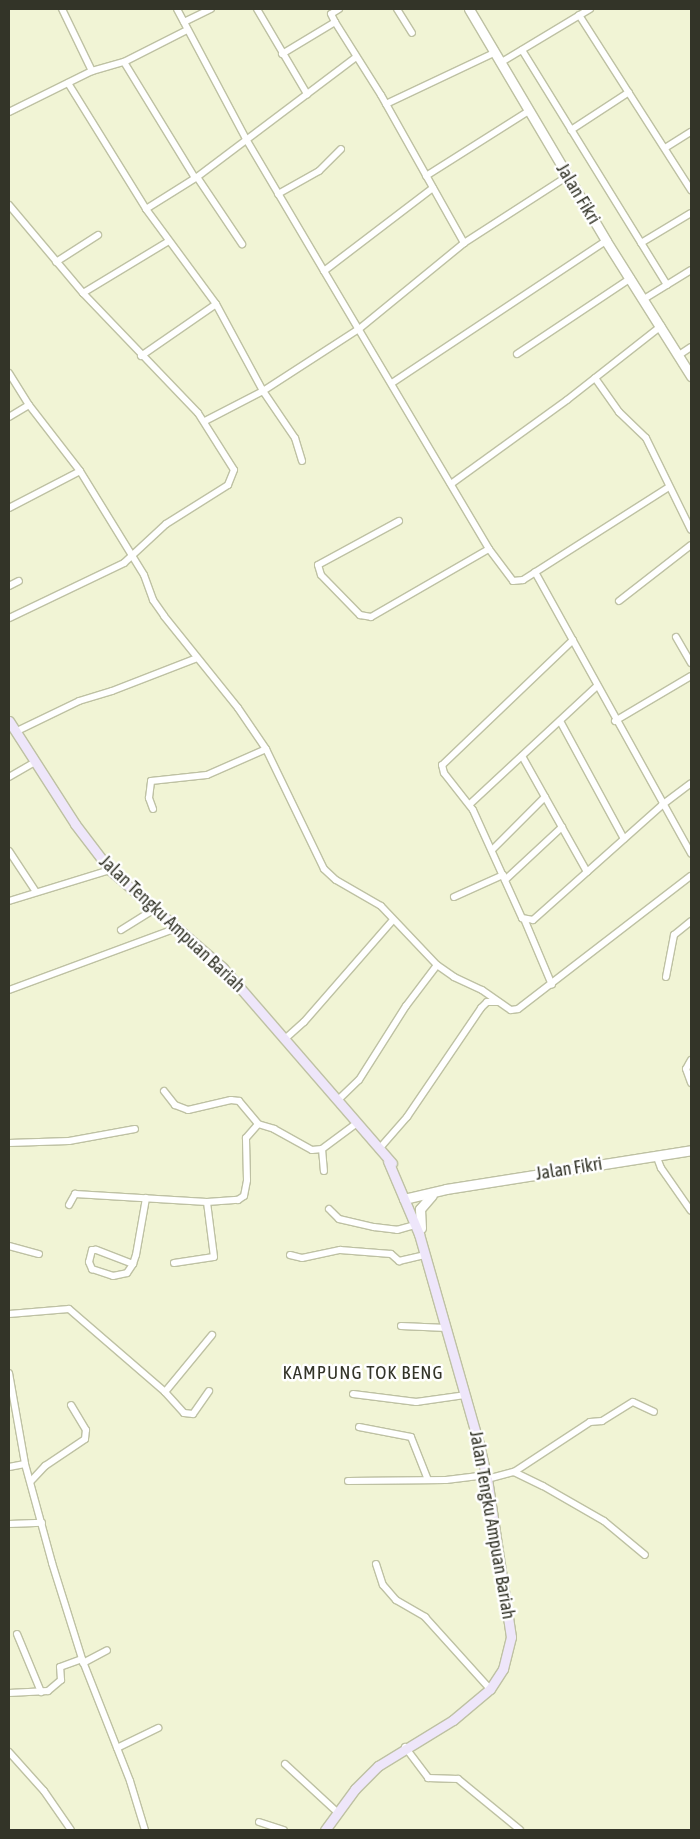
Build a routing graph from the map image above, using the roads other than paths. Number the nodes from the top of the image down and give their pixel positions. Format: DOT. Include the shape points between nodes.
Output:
graph roads {
  1 [pos="62,9"];
  2 [pos="177,9"];
  3 [pos="211,9"];
  4 [pos="256,9"];
  5 [pos="339,9"];
  6 [pos="397,9"];
  7 [pos="590,9"];
  8 [pos="473,10"];
  9 [pos="329,11"];
  10 [pos="579,15"];
  11 [pos="184,22"];
  12 [pos="335,22"];
  13 [pos="187,30"];
  14 [pos="412,33"];
  15 [pos="522,50"];
  16 [pos="494,53"];
  17 [pos="282,54"];
  18 [pos="356,58"];
  19 [pos="124,62"];
  20 [pos="500,63"];
  21 [pos="92,71"];
  22 [pos="68,83"];
  23 [pos="629,92"];
  24 [pos="307,94"];
  25 [pos="386,104"];
  26 [pos="529,111"];
  27 [pos="9,112"];
  28 [pos="571,130"];
  29 [pos="691,132"];
  30 [pos="246,139"];
  31 [pos="665,148"];
  32 [pos="341,149"];
  33 [pos="426,176"];
  34 [pos="568,176"];
  35 [pos="196,178"];
  36 [pos="434,188"];
  37 [pos="691,190"];
  38 [pos="278,194"];
  39 [pos="9,205"];
  40 [pos="146,209"];
  41 [pos="691,213"];
  42 [pos="98,235"];
  43 [pos="169,241"];
  44 [pos="606,241"];
  45 [pos="464,242"];
  46 [pos="641,243"];
  47 [pos="242,244"];
  48 [pos="56,262"];
  49 [pos="691,270"];
  50 [pos="324,271"];
  51 [pos="630,278"];
  52 [pos="667,285"];
  53 [pos="83,293"];
  54 [pos="644,299"];
  55 [pos="216,304"];
  56 [pos="661,326"];
  57 [pos="358,329"];
  58 [pos="691,347"];
  59 [pos="517,354"];
  60 [pos="679,355"];
  61 [pos="141,356"];
  62 [pos="9,373"];
  63 [pos="691,376"];
  64 [pos="595,378"];
  65 [pos="392,383"];
  66 [pos="263,391"];
  67 [pos="29,405"];
  68 [pos="9,417"];
  69 [pos="205,421"];
  70 [pos="302,460"];
  71 [pos="80,471"];
  72 [pos="451,484"];
  73 [pos="669,487"];
  74 [pos="9,508"];
  75 [pos="400,520"];
  76 [pos="691,530"];
  77 [pos="691,545"];
  78 [pos="490,549"];
  79 [pos="130,557"];
  80 [pos="536,572"];
  81 [pos="19,581"];
  82 [pos="9,586"];
  83 [pos="619,601"];
  84 [pos="9,618"];
  85 [pos="676,637"];
  86 [pos="573,640"];
  87 [pos="197,658"];
  88 [pos="691,663"];
  89 [pos="691,676"];
  90 [pos="597,686"];
  91 [pos="9,721"];
  92 [pos="560,721"];
  93 [pos="615,721"];
  94 [pos="15,732"];
  95 [pos="266,749"];
  96 [pos="522,756"];
  97 [pos="35,762"];
  98 [pos="9,776"];
  99 [pos="691,783"];
  100 [pos="545,797"];
  101 [pos="470,804"];
  102 [pos="662,805"];
  103 [pos="153,810"];
  104 [pos="562,827"];
  105 [pos="624,839"];
  106 [pos="492,850"];
  107 [pos="9,851"];
  108 [pos="691,854"];
  109 [pos="110,870"];
  110 [pos="587,872"];
  111 [pos="691,876"];
  112 [pos="504,877"];
  113 [pos="36,892"];
  114 [pos="454,896"];
  115 [pos="9,901"];
  116 [pos="154,909"];
  117 [pos="393,920"];
  118 [pos="525,921"];
  119 [pos="691,921"];
  120 [pos="179,927"];
  121 [pos="121,930"];
  122 [pos="437,964"];
  123 [pos="666,977"];
  124 [pos="552,985"];
  125 [pos="9,990"];
  126 [pos="482,990"];
  127 [pos="501,1002"];
  128 [pos="481,1008"];
  129 [pos="286,1038"];
  130 [pos="691,1060"];
  131 [pos="691,1083"];
  132 [pos="164,1091"];
  133 [pos="338,1100"];
  134 [pos="357,1123"];
  135 [pos="258,1124"];
  136 [pos="135,1129"];
  137 [pos="9,1143"];
  138 [pos="322,1149"];
  139 [pos="379,1149"];
  140 [pos="691,1150"];
  141 [pos="656,1154"];
  142 [pos="324,1171"];
  143 [pos="446,1189"];
  144 [pos="434,1193"];
  145 [pos="407,1196"];
  146 [pos="146,1198"];
  147 [pos="207,1202"];
  148 [pos="69,1205"];
  149 [pos="329,1209"];
  150 [pos="691,1211"];
  151 [pos="418,1229"];
  152 [pos="9,1246"];
  153 [pos="39,1254"];
  154 [pos="290,1255"];
  155 [pos="425,1255"];
  156 [pos="174,1263"];
  157 [pos="133,1264"];
  158 [pos="9,1314"];
  159 [pos="401,1326"];
  160 [pos="447,1328"];
  161 [pos="212,1335"];
  162 [pos="9,1373"];
  163 [pos="209,1391"];
  164 [pos="165,1392"];
  165 [pos="353,1394"];
  166 [pos="465,1395"];
  167 [pos="11,1402"];
  168 [pos="71,1405"];
  169 [pos="654,1412"];
  170 [pos="359,1427"];
  171 [pos="25,1464"];
  172 [pos="9,1468"];
  173 [pos="514,1472"];
  174 [pos="487,1477"];
  175 [pos="428,1480"];
  176 [pos="31,1481"];
  177 [pos="348,1481"];
  178 [pos="42,1523"];
  179 [pos="9,1524"];
  180 [pos="645,1555"];
  181 [pos="376,1564"];
  182 [pos="17,1634"];
  183 [pos="107,1650"];
  184 [pos="83,1661"];
  185 [pos="490,1689"];
  186 [pos="41,1692"];
  187 [pos="9,1693"];
  188 [pos="158,1728"];
  189 [pos="405,1747"];
  190 [pos="118,1748"];
  191 [pos="9,1752"];
  192 [pos="285,1764"];
  193 [pos="338,1812"];
  194 [pos="259,1822"];
  195 [pos="71,1830"];
  196 [pos="145,1830"];
  197 [pos="284,1830"];
  198 [pos="325,1830"];
  199 [pos="520,1830"];
  1 -- 21 [label="street"];
  2 -- 11 [label="street"];
  3 -- 11 [label="street"];
  4 -- 17 [label="street"];
  5 -- 9 [label="street"];
  6 -- 14 [label="street"];
  7 -- 10 [label="street"];
  8 -- 16 [label="street, Jalan Fikri"];
  9 -- 12 [label="street"];
  10 -- 15 [label="street"];
  10 -- 23 [label="street"];
  11 -- 13 [label="street"];
  12 -- 17 [label="street"];
  12 -- 18 [label="street"];
  13 -- 19 [label="street"];
  13 -- 30 [label="street"];
  15 -- 20 [label="street"];
  15 -- 28 [label="street"];
  16 -- 20 [label="street, Jalan Fikri"];
  16 -- 25 [label="street"];
  17 -- 24 [label="street"];
  18 -- 24 [label="street"];
  18 -- 25 [label="street"];
  19 -- 21 [label="street"];
  19 -- 35 [label="street"];
  20 -- 26 [label="street, Jalan Fikri"];
  21 -- 22 [label="street"];
  22 -- 27 [label="street"];
  22 -- 40 [label="street"];
  23 -- 28 [label="street"];
  23 -- 31 [label="street"];
  24 -- 30 [label="street"];
  25 -- 33 [label="street"];
  26 -- 33 [label="street"];
  26 -- 34 [label="street, Jalan Fikri"];
  28 -- 46 [label="street"];
  29 -- 31 [label="street"];
  30 -- 35 [label="street"];
  30 -- 38 [label="street"];
  31 -- 37 [label="street"];
  32 -- 38 [label="street" via="319,171"];
  33 -- 36 [label="street"];
  34 -- 44 [label="street, Jalan Fikri"];
  34 -- 45 [label="street"];
  35 -- 40 [label="street"];
  35 -- 47 [label="street"];
  36 -- 45 [label="street"];
  36 -- 50 [label="street"];
  38 -- 50 [label="street"];
  39 -- 48 [label="street"];
  40 -- 43 [label="street"];
  41 -- 46 [label="street"];
  42 -- 48 [label="street"];
  43 -- 53 [label="street"];
  43 -- 55 [label="street"];
  44 -- 51 [label="street, Jalan Fikri"];
  44 -- 65 [label="street"];
  45 -- 57 [label="street"];
  46 -- 52 [label="street"];
  48 -- 53 [label="street"];
  49 -- 52 [label="street"];
  50 -- 57 [label="street"];
  51 -- 54 [label="street, Jalan Fikri"];
  51 -- 59 [label="street"];
  52 -- 54 [label="street"];
  53 -- 61 [label="street"];
  54 -- 56 [label="street, Jalan Fikri"];
  55 -- 61 [label="street"];
  55 -- 66 [label="street"];
  56 -- 60 [label="street, Jalan Fikri"];
  56 -- 64 [label="street"];
  57 -- 65 [label="street"];
  57 -- 66 [label="street"];
  58 -- 60 [label="street"];
  60 -- 63 [label="street, Jalan Fikri"];
  61 -- 69 [label="street"];
  62 -- 67 [label="street"];
  64 -- 72 [label="street"];
  64 -- 73 [label="street" via="619,412 646,438"];
  65 -- 72 [label="street"];
  66 -- 69 [label="street"];
  66 -- 70 [label="street" via="295,438"];
  67 -- 68 [label="street"];
  67 -- 71 [label="street"];
  69 -- 79 [label="street" via="232,464 232,480 166,524"];
  71 -- 74 [label="street"];
  71 -- 79 [label="street"];
  72 -- 78 [label="street"];
  73 -- 76 [label="street"];
  73 -- 80 [label="street"];
  75 -- 78 [label="street" via="318,565 321,575 360,615 371,616"];
  77 -- 83 [label="street"];
  78 -- 80 [label="street" via="513,581 523,580"];
  79 -- 84 [label="street" via="115,569"];
  79 -- 87 [label="street" via="144,575 153,600"];
  80 -- 86 [label="street"];
  81 -- 82 [label="street"];
  85 -- 88 [label="street"];
  86 -- 90 [label="street"];
  86 -- 101 [label="street" via="442,765 444,773"];
  87 -- 94 [label="street" via="79,701"];
  87 -- 95 [label="street"];
  89 -- 93 [label="street"];
  90 -- 92 [label="street"];
  90 -- 93 [label="street"];
  91 -- 94 [label="main road, Jalan Tengku Ampuan Bariah"];
  92 -- 96 [label="street"];
  92 -- 105 [label="street"];
  93 -- 102 [label="street"];
  94 -- 97 [label="main road, Jalan Tengku Ampuan Bariah"];
  95 -- 103 [label="street" via="207,775 151,781 149,798"];
  95 -- 117 [label="street" via="324,870 375,902"];
  96 -- 100 [label="street"];
  96 -- 101 [label="street"];
  97 -- 98 [label="street"];
  97 -- 109 [label="main road, Jalan Tengku Ampuan Bariah"];
  99 -- 102 [label="street"];
  100 -- 104 [label="street"];
  100 -- 106 [label="street"];
  101 -- 106 [label="street"];
  102 -- 105 [label="street"];
  102 -- 108 [label="street"];
  104 -- 110 [label="street"];
  104 -- 112 [label="street"];
  105 -- 110 [label="street"];
  106 -- 112 [label="street"];
  107 -- 113 [label="street"];
  109 -- 113 [label="street"];
  109 -- 116 [label="main road, Jalan Tengku Ampuan Bariah"];
  110 -- 118 [label="street" via="533,920"];
  111 -- 124 [label="street" via="638,914"];
  112 -- 114 [label="street"];
  112 -- 118 [label="street"];
  113 -- 115 [label="street"];
  116 -- 120 [label="main road, Jalan Tengku Ampuan Bariah"];
  116 -- 121 [label="street"];
  117 -- 122 [label="street"];
  117 -- 129 [label="street" via="304,1022"];
  118 -- 124 [label="street"];
  119 -- 123 [label="street" via="674,934"];
  120 -- 125 [label="street"];
  120 -- 129 [label="main road, Jalan Tengku Ampuan Bariah" via="223,968"];
  122 -- 126 [label="street" via="454,977"];
  122 -- 133 [label="street" via="359,1080"];
  124 -- 127 [label="street" via="518,1009 511,1010"];
  126 -- 127 [label="street"];
  126 -- 128 [label="street"];
  127 -- 128 [label="street" via="487,1002"];
  128 -- 139 [label="street" via="407,1117"];
  129 -- 133 [label="main road, Jalan Tengku Ampuan Bariah"];
  130 -- 131 [label="street" via="686,1069"];
  132 -- 135 [label="street" via="175,1105 188,1110 239,1101"];
  133 -- 134 [label="main road, Jalan Tengku Ampuan Bariah"];
  134 -- 138 [label="street"];
  134 -- 139 [label="main road, Jalan Tengku Ampuan Bariah"];
  135 -- 138 [label="street" via="287,1135 304,1147"];
  135 -- 147 [label="street" via="246,1138 244,1196 238,1200"];
  136 -- 137 [label="street" via="69,1141"];
  138 -- 142 [label="street"];
  139 -- 145 [label="main road, Jalan Tengku Ampuan Bariah" via="396,1168"];
  140 -- 141 [label="street, Jalan Fikri"];
  141 -- 143 [label="street, Jalan Fikri"];
  141 -- 150 [label="street" via="661,1168"];
  143 -- 144 [label="street, Jalan Fikri"];
  143 -- 145 [label="street, Jalan Fikri"];
  144 -- 145 [label="street, Jalan Fikri"];
  144 -- 151 [label="street" via="420,1209"];
  145 -- 151 [label="main road, Jalan Tengku Ampuan Bariah"];
  146 -- 147 [label="street"];
  146 -- 148 [label="street" via="75,1194"];
  146 -- 157 [label="street"];
  147 -- 156 [label="street" via="214,1257"];
  149 -- 151 [label="street" via="339,1219 374,1227"];
  151 -- 155 [label="main road, Jalan Tengku Ampuan Bariah"];
  152 -- 153 [label="street"];
  154 -- 155 [label="street" via="302,1258 348,1251 391,1254 399,1261"];
  155 -- 160 [label="main road, Jalan Tengku Ampuan Bariah"];
  157 -- 157 [label="street" via="96,1250 92,1250 89,1262 92,1269 118,1276 127,1274"];
  158 -- 164 [label="street" via="69,1309"];
  159 -- 160 [label="street"];
  160 -- 166 [label="main road, Jalan Tengku Ampuan Bariah"];
  161 -- 164 [label="street"];
  162 -- 167 [label="street"];
  163 -- 164 [label="street" via="193,1414"];
  165 -- 166 [label="street" via="416,1402"];
  166 -- 174 [label="main road, Jalan Tengku Ampuan Bariah"];
  167 -- 171 [label="street"];
  168 -- 176 [label="street" via="86,1430 85,1439 45,1466"];
  169 -- 173 [label="street" via="632,1402 602,1421 590,1422"];
  170 -- 175 [label="street" via="410,1437"];
  171 -- 172 [label="street"];
  171 -- 176 [label="street"];
  173 -- 174 [label="street"];
  173 -- 180 [label="street" via="604,1521"];
  174 -- 175 [label="street"];
  174 -- 185 [label="main road, Jalan Tengku Ampuan Bariah" via="511,1621 509,1655"];
  175 -- 177 [label="street"];
  176 -- 178 [label="street"];
  178 -- 179 [label="street"];
  178 -- 184 [label="street"];
  181 -- 185 [label="street" via="383,1585 396,1600 425,1617"];
  182 -- 186 [label="street"];
  183 -- 184 [label="street"];
  184 -- 186 [label="street" via="60,1667 60,1682"];
  184 -- 190 [label="street"];
  185 -- 189 [label="main road, Jalan Tengku Ampuan Bariah" via="453,1720"];
  186 -- 187 [label="street"];
  188 -- 190 [label="street"];
  189 -- 193 [label="main road, Jalan Tengku Ampuan Bariah" via="378,1766"];
  189 -- 199 [label="street" via="428,1778 458,1779"];
  190 -- 196 [label="street"];
  191 -- 195 [label="street" via="44,1791"];
  192 -- 193 [label="street"];
  193 -- 198 [label="main road, Jalan Tengku Ampuan Bariah"];
  194 -- 197 [label="street"];
}
